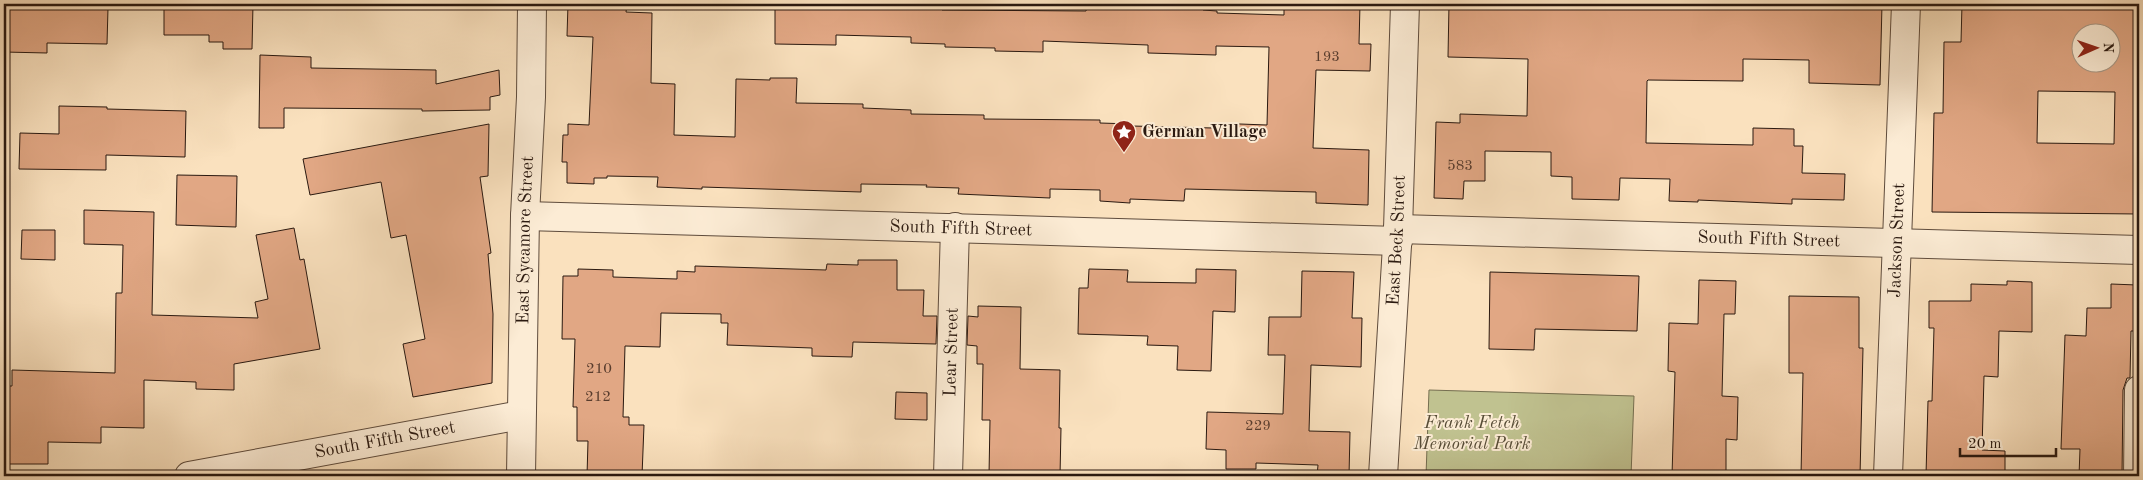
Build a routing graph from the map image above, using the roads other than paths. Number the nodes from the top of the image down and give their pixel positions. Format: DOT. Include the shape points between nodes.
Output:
graph roads {
  1 [pos="532,4"];
  2 [pos="1405,4"];
  3 [pos="1906,4"];
  4 [pos="525,216"];
  5 [pos="955,227"];
  6 [pos="1398,235"];
  7 [pos="1896,243"];
  8 [pos="2139,250"];
  9 [pos="2139,390"];
  10 [pos="521,415"];
  11 [pos="189,476"];
  12 [pos="521,476"];
  13 [pos="948,476"];
  14 [pos="1383,476"];
  15 [pos="1888,476"];
  16 [pos="2138,476"];
  1 -- 4 [label="street, East Sycamore Street"];
  2 -- 6 [label="street, East Beck Street"];
  3 -- 7 [label="street, Jackson Street"];
  4 -- 5 [label="street, South Fifth Street"];
  4 -- 10 [label="street, East Sycamore Street"];
  5 -- 6 [label="street, South Fifth Street"];
  5 -- 13 [label="street, Lear Street"];
  6 -- 7 [label="street, South Fifth Street"];
  6 -- 14 [label="street, East Beck Street"];
  7 -- 8 [label="street, South Fifth Street"];
  7 -- 15 [label="street, Jackson Street"];
  9 -- 16 [label="street"];
  10 -- 11 [label="street, South Fifth Street"];
  10 -- 12 [label="street, East Sycamore Street"];
}
